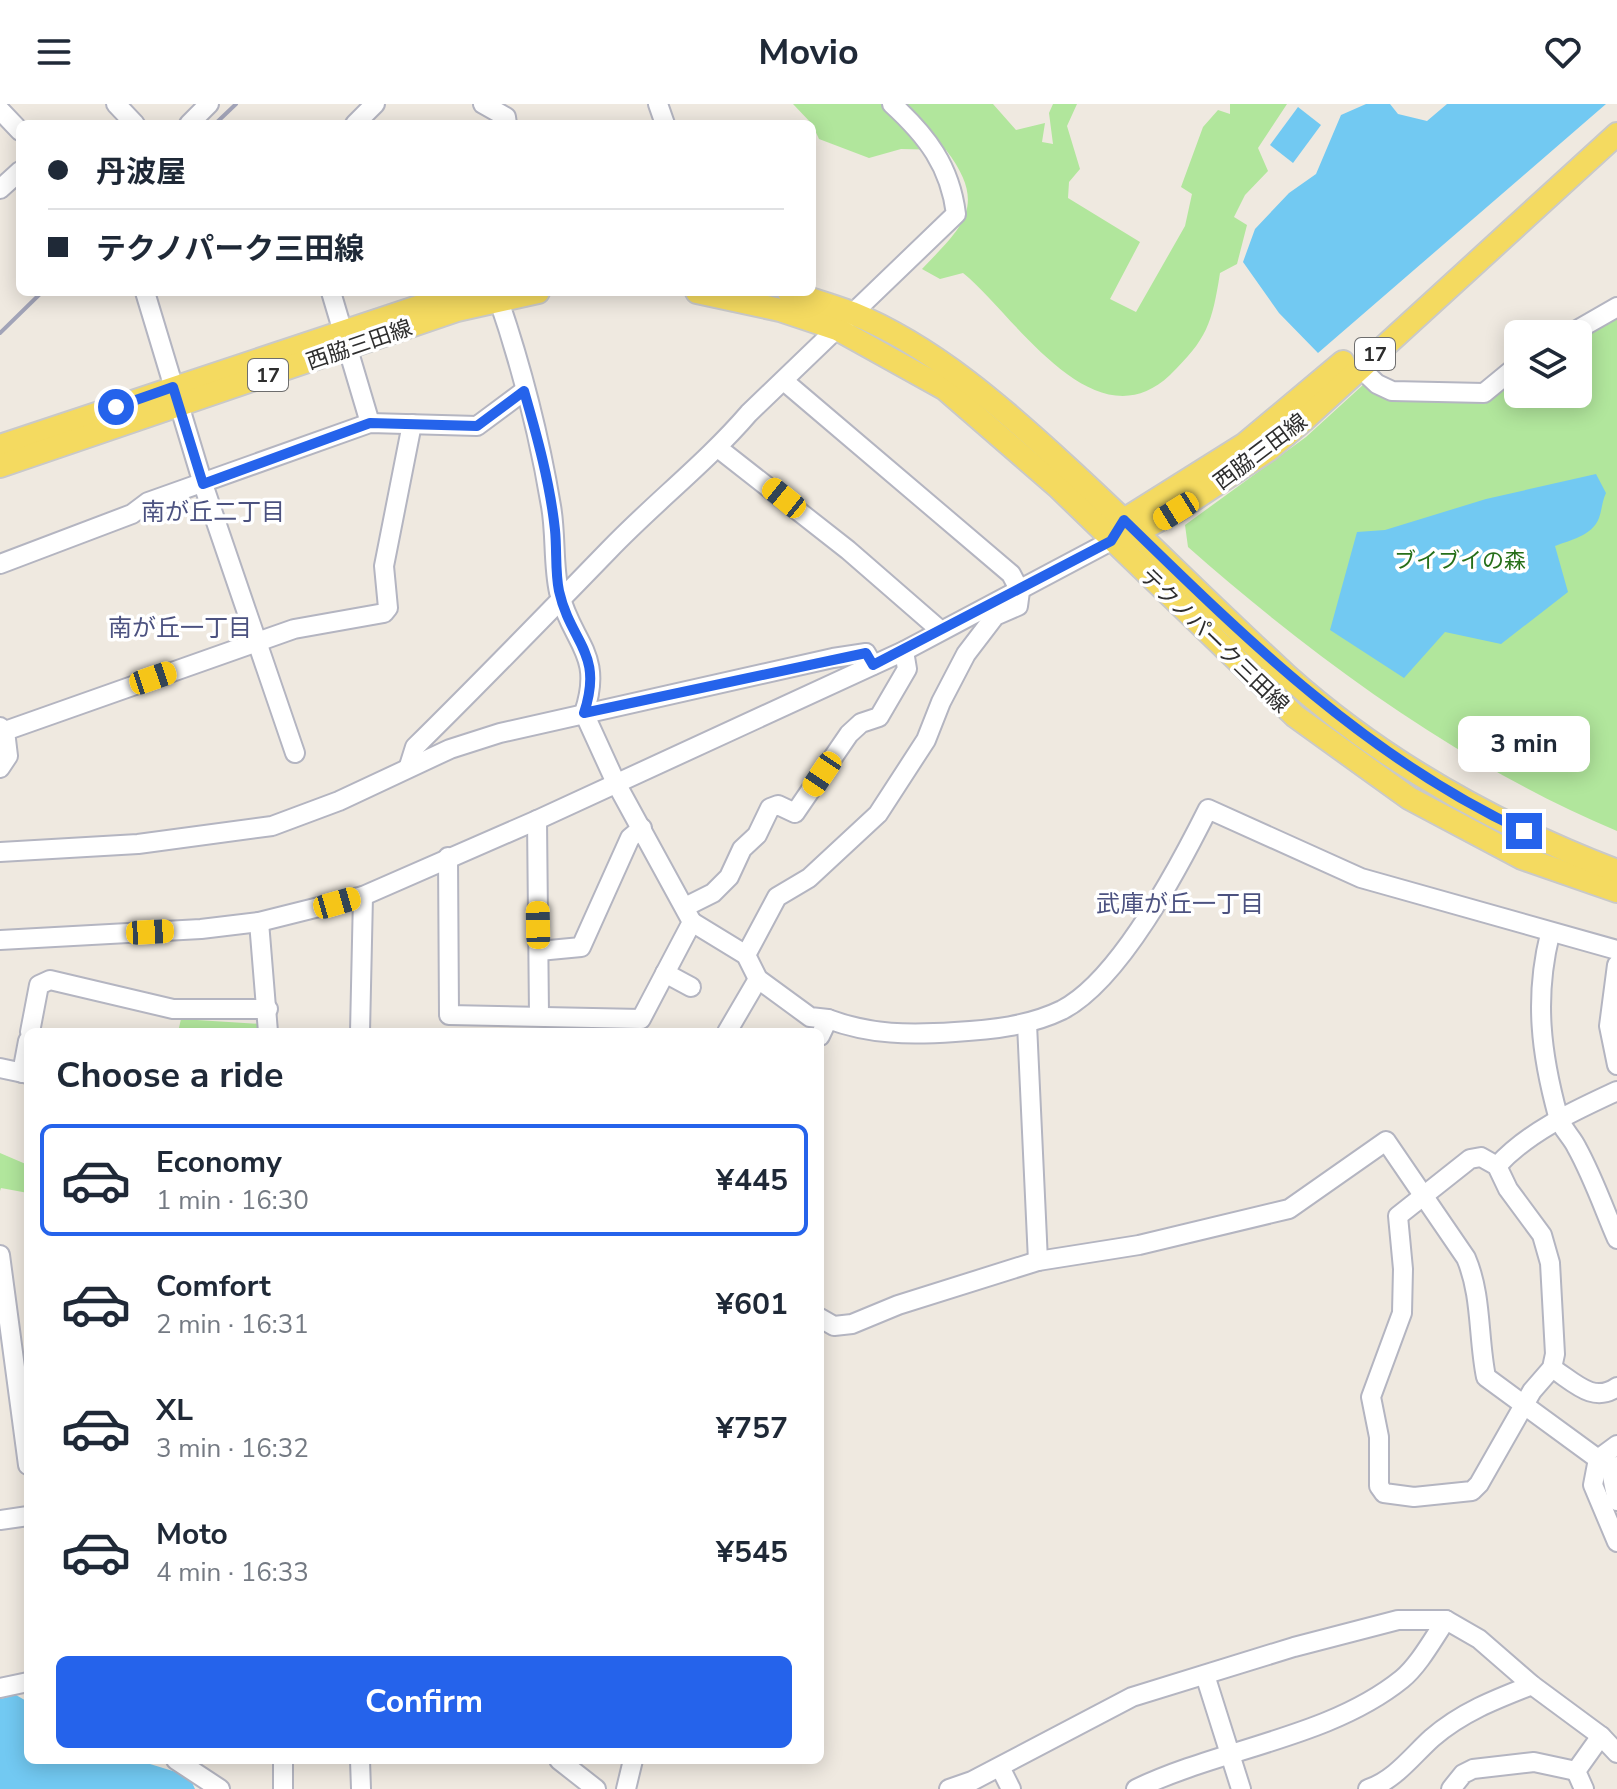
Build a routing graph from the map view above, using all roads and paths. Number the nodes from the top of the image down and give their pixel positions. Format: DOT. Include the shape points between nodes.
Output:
graph roads {
  1 [pos="116,104"];
  2 [pos="209,104"];
  3 [pos="375,104"];
  4 [pos="483,104"];
  5 [pos="892,104"];
  6 [pos="0,110"];
  7 [pos="506,115"];
  8 [pos="1617,116"];
  9 [pos="131,120"];
  10 [pos="193,120"];
  11 [pos="359,120"];
  12 [pos="16,127"];
  13 [pos="1617,134"];
  14 [pos="16,175"];
  15 [pos="0,189"];
  16 [pos="146,296"];
  17 [pos="332,296"];
  18 [pos="453,296"];
  19 [pos="494,296"];
  20 [pos="497,296"];
  21 [pos="715,296"];
  22 [pos="797,296"];
  23 [pos="1617,307"];
  24 [pos="845,321"];
  25 [pos="1592,321"];
  26 [pos="345,340"];
  27 [pos="1359,367"];
  28 [pos="1504,377"];
  29 [pos="784,381"];
  30 [pos="524,391"];
  31 [pos="176,396"];
  32 [pos="370,423"];
  33 [pos="412,424"];
  34 [pos="0,446"];
  35 [pos="718,448"];
  36 [pos="0,466"];
  37 [pos="203,484"];
  38 [pos="1131,527"];
  39 [pos="1111,541"];
  40 [pos="0,564"];
  41 [pos="1020,591"];
  42 [pos="562,601"];
  43 [pos="940,630"];
  44 [pos="258,642"];
  45 [pos="904,651"];
  46 [pos="873,665"];
  47 [pos="1326,708"];
  48 [pos="584,713"];
  49 [pos="2,729"];
  50 [pos="295,753"];
  51 [pos="409,766"];
  52 [pos="0,768"];
  53 [pos="616,783"];
  54 [pos="537,820"];
  55 [pos="642,828"];
  56 [pos="0,852"];
  57 [pos="448,857"];
  58 [pos="1617,857"];
  59 [pos="1522,858"];
  60 [pos="1617,871"];
  61 [pos="1617,891"];
  62 [pos="363,896"];
  63 [pos="1617,904"];
  64 [pos="689,914"];
  65 [pos="259,922"];
  66 [pos="1550,934"];
  67 [pos="0,940"];
  68 [pos="1617,950"];
  69 [pos="539,951"];
  70 [pos="746,955"];
  71 [pos="1617,965"];
  72 [pos="665,973"];
  73 [pos="758,979"];
  74 [pos="691,987"];
  75 [pos="268,1009"];
  76 [pos="539,1015"];
  77 [pos="449,1024"];
  78 [pos="1027,1024"];
  79 [pos="641,1025"];
  80 [pos="31,1028"];
  81 [pos="268,1028"];
  82 [pos="360,1028"];
  83 [pos="729,1028"];
  84 [pos="824,1028"];
  85 [pos="1617,1065"];
  86 [pos="0,1068"];
  87 [pos="24,1074"];
  88 [pos="1617,1091"];
  89 [pos="1559,1119"];
  90 [pos="1497,1166"];
  91 [pos="1423,1196"];
  92 [pos="1617,1239"];
  93 [pos="0,1253"];
  94 [pos="1038,1261"];
  95 [pos="824,1320"];
  96 [pos="1552,1368"];
  97 [pos="1617,1387"];
  98 [pos="1524,1407"];
  99 [pos="24,1430"];
  100 [pos="1617,1445"];
  101 [pos="1598,1459"];
  102 [pos="1617,1466"];
  103 [pos="1617,1501"];
  104 [pos="24,1517"];
  105 [pos="0,1520"];
  106 [pos="1617,1542"];
  107 [pos="1446,1620"];
  108 [pos="1205,1675"];
  109 [pos="24,1683"];
  110 [pos="1532,1685"];
  111 [pos="0,1688"];
  112 [pos="1601,1736"];
  113 [pos="1231,1752"];
  114 [pos="1617,1753"];
  115 [pos="182,1764"];
  116 [pos="283,1764"];
  117 [pos="360,1764"];
  118 [pos="564,1764"];
  119 [pos="632,1764"];
  120 [pos="1000,1767"];
  121 [pos="1576,1771"];
  122 [pos="220,1789"];
  123 [pos="283,1789"];
  124 [pos="361,1789"];
  125 [pos="596,1789"];
  126 [pos="626,1789"];
  127 [pos="949,1789"];
  128 [pos="1011,1789"];
  129 [pos="1136,1789"];
  130 [pos="1241,1789"];
  131 [pos="1368,1789"];
  132 [pos="1451,1789"];
  133 [pos="1584,1789"];
  1 -- 9 [label="street"];
  2 -- 10 [label="street"];
  3 -- 11 [label="street"];
  4 -- 7 [label="street"];
  5 -- 24 [label="street" via="941,159 956,214"];
  6 -- 12 [label="street"];
  8 -- 38 [label="main road, 西脇三田線 / 17" via="1284,414"];
  13 -- 27 [label="main road, 西脇三田線 / 17"];
  14 -- 15 [label="street"];
  16 -- 31 [label="street"];
  17 -- 26 [label="street"];
  18 -- 26 [label="main road, 西脇三田線 / 17"];
  19 -- 26 [label="main road, 西脇三田線 / 17"];
  20 -- 30 [label="street"];
  21 -- 24 [label="main road"];
  22 -- 24 [label="main road"];
  23 -- 25 [label="street"];
  24 -- 29 [label="street"];
  24 -- 38 [label="main road" via="950,369 1034,437"];
  24 -- 39 [label="main road" via="945,389 1058,487"];
  26 -- 31 [label="main road, 西脇三田線 / 17"];
  26 -- 32 [label="street"];
  27 -- 28 [label="street" via="1392,391 1484,393"];
  27 -- 38 [label="main road, 西脇三田線 / 17" via="1268,450"];
  29 -- 35 [label="street"];
  29 -- 41 [label="street" via="1011,574"];
  30 -- 33 [label="street" via="477,426"];
  30 -- 42 [label="street" via="546,475"];
  31 -- 34 [label="main road, 西脇三田線 / 17"];
  31 -- 36 [label="main road, 西脇三田線 / 17"];
  31 -- 37 [label="street"];
  32 -- 33 [label="street"];
  32 -- 37 [label="street"];
  33 -- 44 [label="street" via="384,566 388,608"];
  35 -- 42 [label="street" via="610,548"];
  35 -- 43 [label="street"];
  37 -- 40 [label="street"];
  37 -- 44 [label="street"];
  38 -- 39 [label="main road, 西脇三田線 / 17"];
  38 -- 47 [label="main road, テクノパーク三田線"];
  39 -- 41 [label="street"];
  39 -- 59 [label="main road, テクノパーク三田線" via="1295,716 1409,798"];
  41 -- 43 [label="street"];
  41 -- 70 [label="street" via="1018,606 995,616 966,654 926,740 878,814 809,878 777,897"];
  42 -- 48 [label="street" via="591,664 592,690"];
  42 -- 51 [label="street" via="415,747"];
  43 -- 45 [label="street"];
  44 -- 49 [label="street"];
  44 -- 50 [label="street"];
  45 -- 46 [label="street"];
  45 -- 64 [label="street" via="907,669 879,717 849,734 795,813 778,805 770,808 729,877"];
  46 -- 48 [label="street" via="866,653"];
  46 -- 53 [label="street"];
  47 -- 58 [label="main road" via="1464,785"];
  47 -- 60 [label="main road, テクノパーク三田線" via="1435,784 1501,820"];
  48 -- 51 [label="street" via="488,737"];
  48 -- 53 [label="street"];
  49 -- 52 [label="street" via="8,756"];
  51 -- 56 [label="street" via="272,826 138,844"];
  53 -- 54 [label="street"];
  53 -- 55 [label="street"];
  54 -- 57 [label="street"];
  54 -- 69 [label="street"];
  55 -- 64 [label="street"];
  55 -- 69 [label="street" via="630,838 581,947"];
  57 -- 62 [label="street"];
  57 -- 77 [label="street"];
  59 -- 61 [label="main road, テクノパーク三田線"];
  59 -- 63 [label="main road"];
  62 -- 65 [label="street"];
  62 -- 82 [label="street"];
  64 -- 70 [label="street"];
  64 -- 72 [label="street"];
  65 -- 67 [label="street"];
  65 -- 75 [label="street"];
  66 -- 68 [label="street"];
  66 -- 78 [label="street" via="1361,878 1208,809 1166,892 1096,985 1064,1009"];
  66 -- 89 [label="street" via="1541,967 1539,1021 1543,1062"];
  69 -- 76 [label="street"];
  70 -- 73 [label="street"];
  71 -- 85 [label="street" via="1609,1026"];
  72 -- 74 [label="street"];
  72 -- 79 [label="street"];
  73 -- 83 [label="street"];
  73 -- 84 [label="street"];
  75 -- 80 [label="street" via="173,1009 50,980 39,985"];
  75 -- 81 [label="street"];
  76 -- 77 [label="street"];
  76 -- 79 [label="street"];
  78 -- 84 [label="street" via="895,1035"];
  78 -- 94 [label="street"];
  86 -- 87 [label="street"];
  88 -- 89 [label="street"];
  89 -- 90 [label="street"];
  89 -- 92 [label="street" via="1577,1147"];
  90 -- 91 [label="street" via="1481,1157 1470,1159"];
  90 -- 96 [label="street" via="1542,1235 1550,1263"];
  91 -- 94 [label="street" via="1386,1141 1289,1209 1139,1245"];
  91 -- 98 [label="street" via="1475,1279 1486,1377"];
  91 -- 98 [label="street" via="1396,1222 1402,1313 1371,1397 1379,1437 1379,1486 1384,1493 1414,1497 1472,1491"];
  93 -- 99 [label="street"];
  94 -- 95 [label="street" via="852,1324 834,1326"];
  96 -- 97 [label="street" via="1595,1396"];
  96 -- 98 [label="street"];
  98 -- 101 [label="street"];
  100 -- 101 [label="street"];
  101 -- 106 [label="street" via="1593,1485"];
  102 -- 103 [label="street" via="1611,1471"];
  104 -- 105 [label="street"];
  107 -- 108 [label="street" via="1398,1620"];
  107 -- 110 [label="street" via="1479,1639"];
  107 -- 113 [label="street" via="1404,1677 1358,1709"];
  108 -- 113 [label="street"];
  108 -- 120 [label="street" via="1132,1697"];
  109 -- 111 [label="street"];
  110 -- 112 [label="street"];
  110 -- 131 [label="street" via="1479,1704"];
  112 -- 114 [label="street"];
  112 -- 121 [label="street"];
  113 -- 129 [label="street"];
  113 -- 130 [label="street"];
  115 -- 122 [label="street"];
  116 -- 123 [label="street"];
  117 -- 124 [label="street"];
  118 -- 125 [label="street"];
  119 -- 126 [label="street"];
  120 -- 127 [label="street"];
  120 -- 128 [label="street"];
  121 -- 132 [label="street" via="1534,1762 1473,1769"];
  121 -- 133 [label="street"];
}
